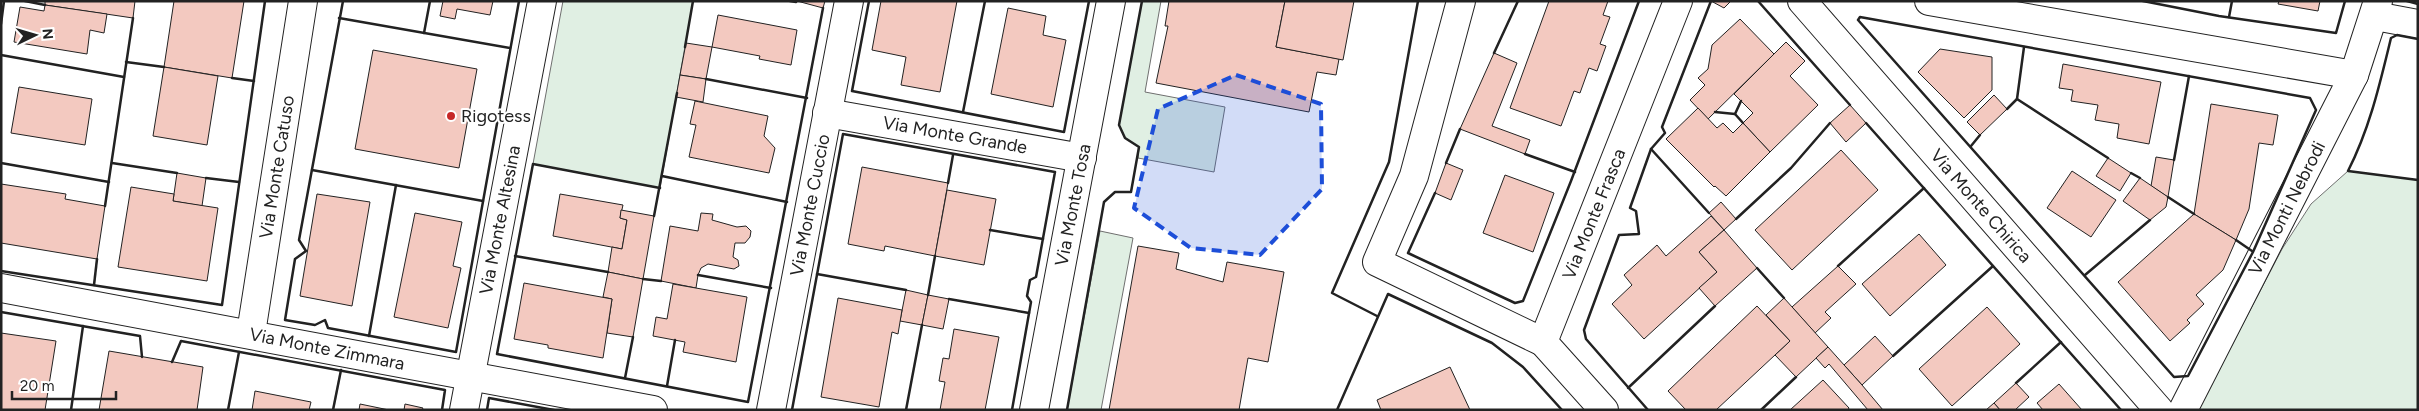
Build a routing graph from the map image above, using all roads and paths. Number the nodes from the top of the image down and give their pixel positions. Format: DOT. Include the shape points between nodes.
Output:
graph roads {
  1 [pos="303,1"];
  2 [pos="542,1"];
  3 [pos="849,1"];
  4 [pos="1111,1"];
  5 [pos="1461,1"];
  6 [pos="1678,1"];
  7 [pos="1802,1"];
  8 [pos="1929,1"];
  9 [pos="2376,9"];
  10 [pos="2418,24"];
  11 [pos="2354,76"];
  12 [pos="828,113"];
  13 [pos="1082,158"];
  14 [pos="1,288"];
  15 [pos="250,333"];
  16 [pos="1543,342"];
  17 [pos="470,378"];
  18 [pos="464,410"];
  19 [pos="653,410"];
  20 [pos="771,410"];
  21 [pos="1034,410"];
  22 [pos="1604,410"];
  23 [pos="2159,410"];
  24 [pos="2183,410"];
  1 -- 15 [label="street, Via Monte Catuso"];
  2 -- 17 [label="street, Via Monte Altesina"];
  3 -- 12 [label="street, Via Monte Cuccio"];
  4 -- 13 [label="street, Via Monte Tosa"];
  5 -- 16 [label="street" via="1414,176 1377,262"];
  6 -- 16 [label="street, Via Monte Frasca"];
  7 -- 23 [label="street, Via Monte Chirica"];
  8 -- 11 [label="street"];
  9 -- 10 [label="street"];
  9 -- 11 [label="street, Via Monti Nebrodi"];
  11 -- 24 [label="street, Via Monti Nebrodi"];
  12 -- 13 [label="street, Via Monte Grande"];
  12 -- 20 [label="street, Via Monte Cuccio"];
  13 -- 21 [label="street, Via Monte Tosa"];
  14 -- 15 [label="street, Via Monte Zimmara"];
  15 -- 17 [label="street, Via Monte Zimmara"];
  16 -- 22 [label="street"];
  17 -- 18 [label="street, Via Monte Altesina"];
  17 -- 19 [label="street, Via Monte Zimmara"];
}
